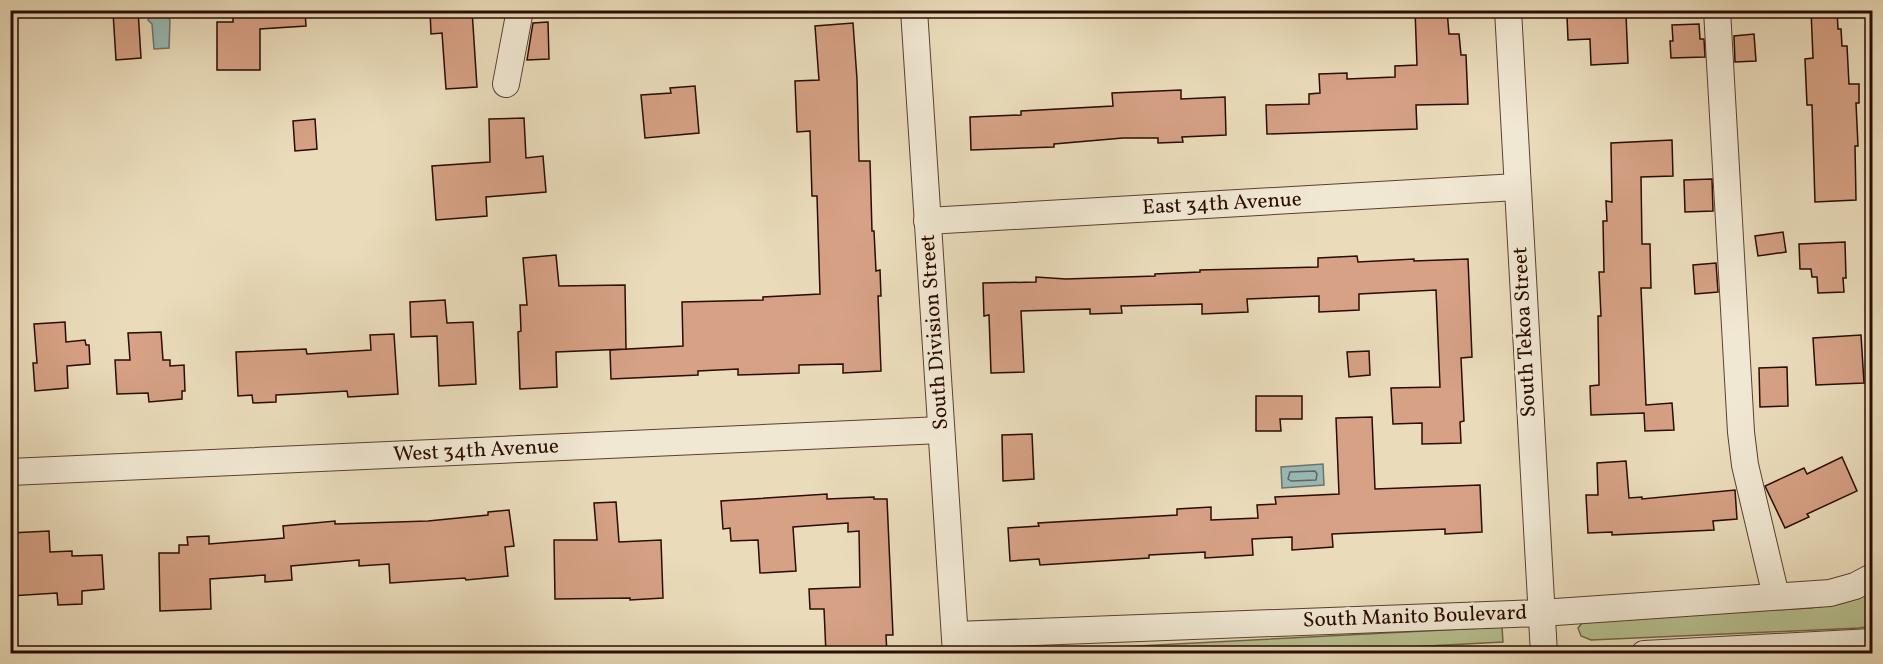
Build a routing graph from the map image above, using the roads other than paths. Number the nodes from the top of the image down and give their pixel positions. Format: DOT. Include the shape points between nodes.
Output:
graph roads {
  1 [pos="520,10"];
  2 [pos="914,10"];
  3 [pos="1508,10"];
  4 [pos="1717,10"];
  5 [pos="506,84"];
  6 [pos="1517,187"];
  7 [pos="927,221"];
  8 [pos="941,430"];
  9 [pos="10,472"];
  10 [pos="1872,577"];
  11 [pos="1776,596"];
  12 [pos="1542,613"];
  13 [pos="1872,642"];
  14 [pos="955,644"];
  15 [pos="1544,654"];
  16 [pos="1644,654"];
  1 -- 5 [label="street"];
  2 -- 7 [label="street, South Division Street"];
  3 -- 6 [label="street, South Tekoa Street"];
  4 -- 11 [label="street" via="1741,432"];
  6 -- 7 [label="street, East 34th Avenue"];
  6 -- 12 [label="street, South Tekoa Street"];
  7 -- 8 [label="street, South Division Street"];
  8 -- 9 [label="street, West 34th Avenue"];
  8 -- 14 [label="street, South Division Street"];
  10 -- 11 [label="street, South Manito Boulevard" via="1830,593"];
  11 -- 12 [label="street, South Manito Boulevard"];
  12 -- 14 [label="street, South Manito Boulevard"];
  12 -- 15 [label="street, South Tekoa Street"];
  13 -- 16 [label="street"];
}
